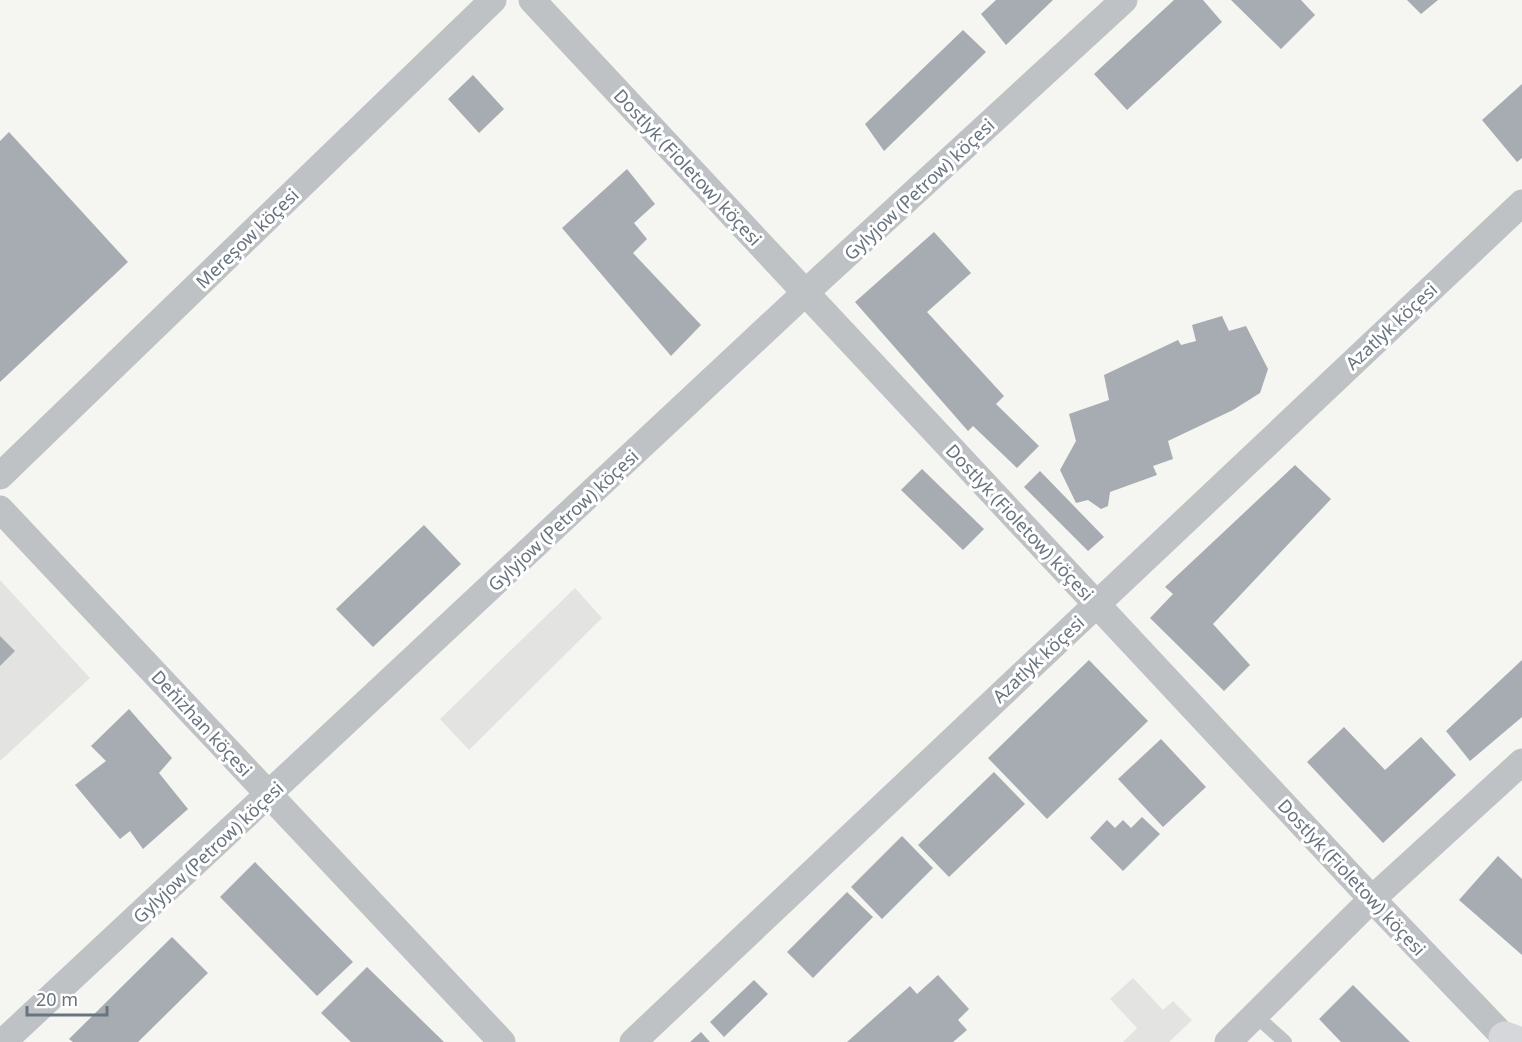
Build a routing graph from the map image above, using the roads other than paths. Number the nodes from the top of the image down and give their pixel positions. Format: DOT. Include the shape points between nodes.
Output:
graph roads {
  1 [pos="493,0"];
  2 [pos="532,0"];
  3 [pos="1125,0"];
  4 [pos="1522,203"];
  5 [pos="805,293"];
  6 [pos="0,476"];
  7 [pos="0,509"];
  8 [pos="1096,604"];
  9 [pos="1522,762"];
  10 [pos="270,795"];
  11 [pos="1372,899"];
  12 [pos="1256,1015"];
  13 [pos="1509,1041"];
  14 [pos="3,1042"];
  15 [pos="502,1042"];
  16 [pos="633,1042"];
  17 [pos="1228,1042"];
  18 [pos="1285,1042"];
  1 -- 6 [label="street, Mereşow köçesi"];
  2 -- 5 [label="street, Dostlyk (Fioletow) köçesi"];
  3 -- 5 [label="street, Gylyjow (Petrow) köçesi"];
  4 -- 8 [label="street, Azatlyk köçesi"];
  5 -- 8 [label="street, Dostlyk (Fioletow) köçesi"];
  5 -- 10 [label="street, Gylyjow (Petrow) köçesi"];
  7 -- 10 [label="street, Deňizhan köçesi"];
  8 -- 11 [label="street, Dostlyk (Fioletow) köçesi"];
  8 -- 16 [label="street, Azatlyk köçesi"];
  9 -- 11 [label="street"];
  10 -- 14 [label="street, Gylyjow (Petrow) köçesi"];
  10 -- 15 [label="street, Deňizhan köçesi"];
  11 -- 12 [label="street"];
  11 -- 13 [label="street, Dostlyk (Fioletow) köçesi"];
  12 -- 17 [label="street"];
  12 -- 18 [label="lane"];
}
